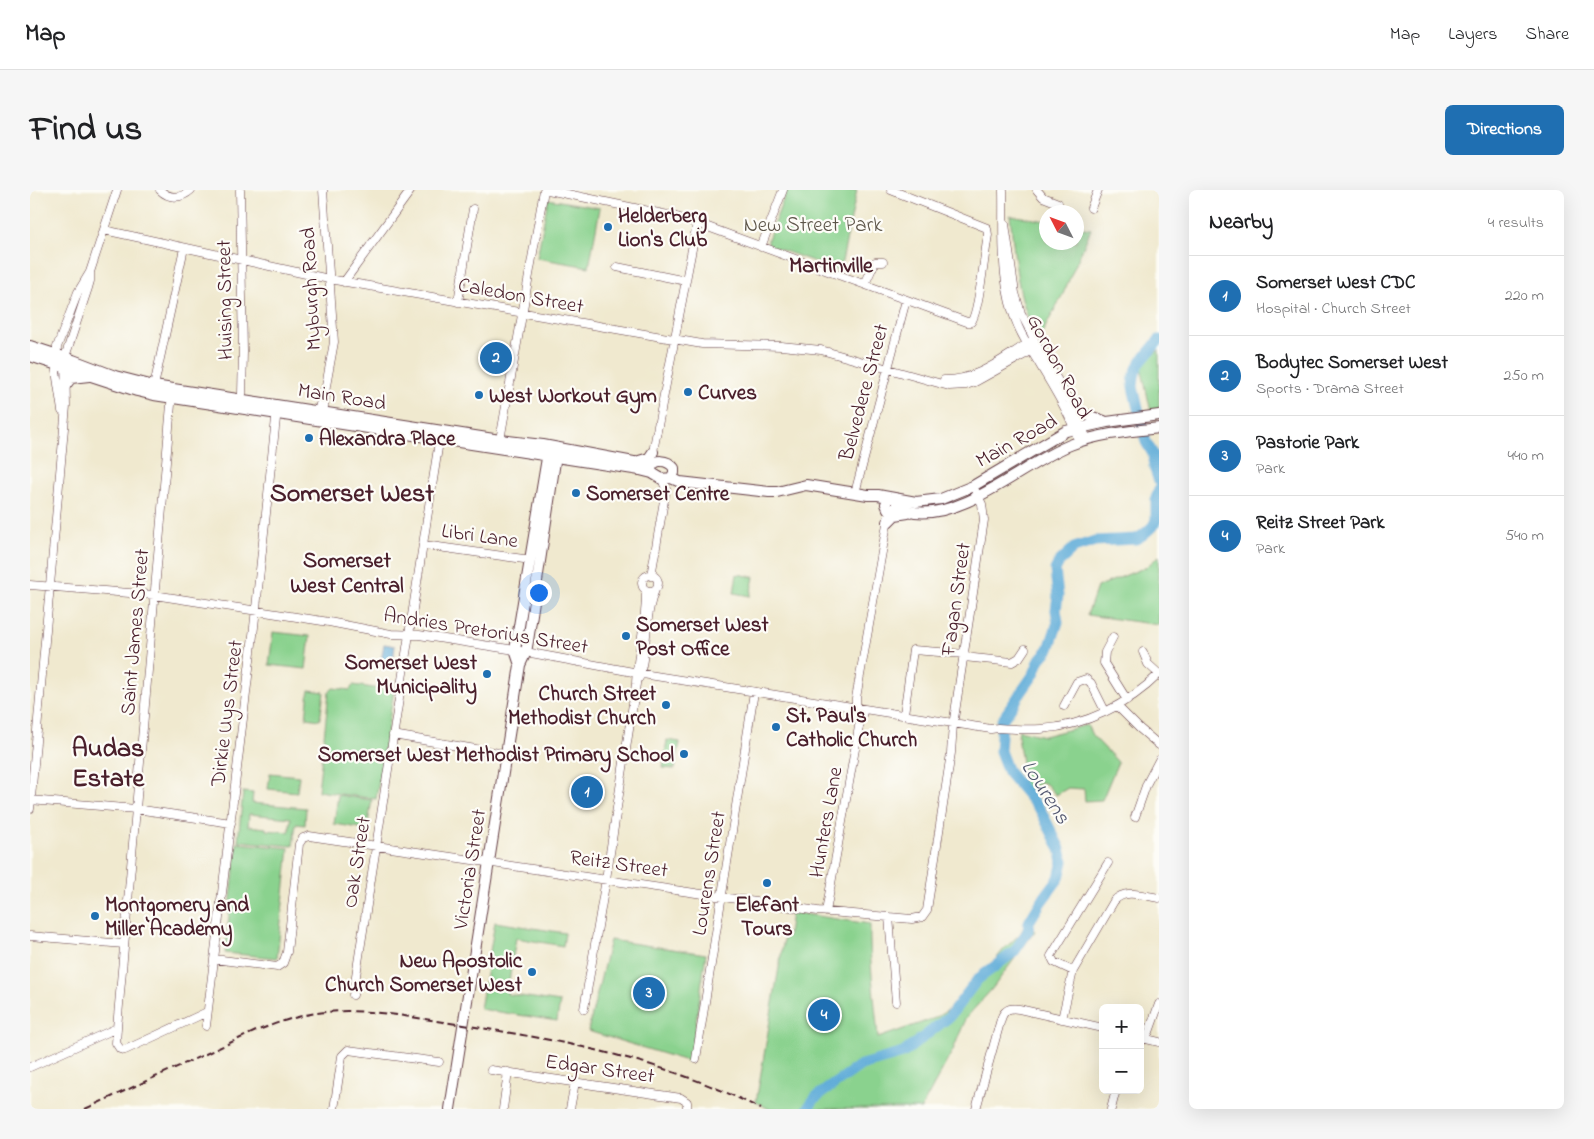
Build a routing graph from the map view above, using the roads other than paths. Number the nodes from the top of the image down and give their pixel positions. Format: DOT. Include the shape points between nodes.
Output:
graph roads {
  1 [pos="116,190"];
  2 [pos="160,190"];
  3 [pos="190,190"];
  4 [pos="240,190"];
  5 [pos="323,190"];
  6 [pos="411,190"];
  7 [pos="544,190"];
  8 [pos="548,190"];
  9 [pos="783,190"];
  10 [pos="891,190"];
  11 [pos="1002,190"];
  12 [pos="1038,190"];
  13 [pos="1098,190"];
  14 [pos="1058,203"];
  15 [pos="1091,208"];
  16 [pos="473,209"];
  17 [pos="697,223"];
  18 [pos="104,230"];
  19 [pos="761,246"];
  20 [pos="184,248"];
  21 [pos="242,260"];
  22 [pos="883,262"];
  23 [pos="617,267"];
  24 [pos="329,279"];
  25 [pos="686,281"];
  26 [pos="344,282"];
  27 [pos="865,284"];
  28 [pos="906,300"];
  29 [pos="458,302"];
  30 [pos="506,310"];
  31 [pos="522,313"];
  32 [pos="519,331"];
  33 [pos="675,339"];
  34 [pos="1032,345"];
  35 [pos="30,346"];
  36 [pos="30,356"];
  37 [pos="60,360"];
  38 [pos="888,368"];
  39 [pos="92,375"];
  40 [pos="65,386"];
  41 [pos="154,386"];
  42 [pos="172,393"];
  43 [pos="240,404"];
  44 [pos="277,410"];
  45 [pos="1075,411"];
  46 [pos="1159,415"];
  47 [pos="320,416"];
  48 [pos="64,420"];
  49 [pos="1107,422"];
  50 [pos="1078,428"];
  51 [pos="1159,428"];
  52 [pos="440,435"];
  53 [pos="500,440"];
  54 [pos="1083,440"];
  55 [pos="654,449"];
  56 [pos="552,452"];
  57 [pos="631,461"];
  58 [pos="654,466"];
  59 [pos="669,475"];
  60 [pos="973,486"];
  61 [pos="854,493"];
  62 [pos="978,496"];
  63 [pos="892,505"];
  64 [pos="914,512"];
  65 [pos="888,522"];
  66 [pos="424,545"];
  67 [pos="531,560"];
  68 [pos="651,576"];
  69 [pos="30,585"];
  70 [pos="49,586"];
  71 [pos="646,590"];
  72 [pos="655,590"];
  73 [pos="154,595"];
  74 [pos="256,611"];
  75 [pos="414,614"];
  76 [pos="394,634"];
  77 [pos="410,635"];
  78 [pos="430,637"];
  79 [pos="1112,637"];
  80 [pos="1025,649"];
  81 [pos="515,650"];
  82 [pos="407,652"];
  83 [pos="526,652"];
  84 [pos="1143,652"];
  85 [pos="965,655"];
  86 [pos="520,665"];
  87 [pos="638,673"];
  88 [pos="1159,674"];
  89 [pos="754,692"];
  90 [pos="1127,700"];
  91 [pos="1064,706"];
  92 [pos="1118,706"];
  93 [pos="860,709"];
  94 [pos="1105,711"];
  95 [pos="905,715"];
  96 [pos="954,722"];
  97 [pos="393,736"];
  98 [pos="1159,744"];
  99 [pos="505,754"];
  100 [pos="1159,760"];
  101 [pos="30,803"];
  102 [pos="136,809"];
  103 [pos="1135,817"];
  104 [pos="231,823"];
  105 [pos="376,845"];
  106 [pos="489,862"];
  107 [pos="1108,863"];
  108 [pos="606,879"];
  109 [pos="722,896"];
  110 [pos="1159,898"];
  111 [pos="927,910"];
  112 [pos="826,912"];
  113 [pos="889,917"];
  114 [pos="30,936"];
  115 [pos="124,944"];
  116 [pos="214,959"];
  117 [pos="1073,971"];
  118 [pos="353,995"];
  119 [pos="896,1002"];
  120 [pos="1159,1004"];
  121 [pos="584,1009"];
  122 [pos="207,1012"];
  123 [pos="1062,1019"];
  124 [pos="206,1026"];
  125 [pos="1099,1027"];
  126 [pos="117,1028"];
  127 [pos="1144,1037"];
  128 [pos="1144,1039"];
  129 [pos="1159,1042"];
  130 [pos="696,1059"];
  131 [pos="439,1062"];
  132 [pos="30,1067"];
  133 [pos="491,1070"];
  134 [pos="508,1072"];
  135 [pos="575,1082"];
  136 [pos="1115,1094"];
  137 [pos="334,1109"];
  138 [pos="450,1109"];
  139 [pos="503,1109"];
  140 [pos="570,1109"];
  141 [pos="687,1109"];
  142 [pos="976,1109"];
  143 [pos="1111,1109"];
  1 -- 18 [label="street"];
  2 -- 3 [label="street" via="166,196 176,197 185,196"];
  4 -- 21 [label="street, Huising Street"];
  5 -- 24 [label="street, Myburgh Road"];
  6 -- 26 [label="street"];
  7 -- 31 [label="street"];
  8 -- 17 [label="street"];
  9 -- 19 [label="street"];
  10 -- 28 [label="street" via="984,226 988,231 971,322"];
  11 -- 34 [label="street, Gordon Road" via="1002,234 1008,295 1011,309"];
  12 -- 14 [label="street" via="1043,197"];
  13 -- 15 [label="street"];
  16 -- 29 [label="street"];
  17 -- 19 [label="street"];
  17 -- 25 [label="street"];
  18 -- 20 [label="street, Caledon Street"];
  18 -- 37 [label="street" via="89,284"];
  19 -- 27 [label="street"];
  20 -- 21 [label="street, Caledon Street"];
  20 -- 41 [label="street"];
  21 -- 24 [label="street, Caledon Street"];
  21 -- 43 [label="street, Huising Street"];
  22 -- 27 [label="street" via="875,262"];
  23 -- 25 [label="street"];
  24 -- 26 [label="street, Caledon Street"];
  24 -- 47 [label="street, Myburgh Road" via="334,342"];
  25 -- 33 [label="street"];
  26 -- 29 [label="street, Caledon Street"];
  27 -- 28 [label="street"];
  28 -- 38 [label="street, Belvedere Street"];
  29 -- 30 [label="street, Caledon Street"];
  30 -- 31 [label="street, Caledon Street"];
  30 -- 32 [label="street" via="515,316"];
  31 -- 32 [label="street"];
  31 -- 33 [label="street, Caledon Street"];
  32 -- 53 [label="street"];
  33 -- 38 [label="street, Caledon Street" via="702,344 822,350"];
  33 -- 55 [label="street"];
  34 -- 38 [label="street, Caledon Street" via="993,373 971,383 949,386"];
  34 -- 45 [label="street, Gordon Road"];
  34 -- 50 [label="street, Gordon Road"];
  35 -- 37 [label="main road, Main Road"];
  36 -- 37 [label="main road, Main Road"];
  37 -- 39 [label="main road, Main Road"];
  37 -- 40 [label="street"];
  37 -- 41 [label="main road, Main Road"];
  37 -- 48 [label="street" via="57,386"];
  38 -- 61 [label="street, Belvedere Street"];
  39 -- 40 [label="main road" via="71,378"];
  39 -- 42 [label="main road, Main Road" via="137,391"];
  40 -- 48 [label="street"];
  41 -- 42 [label="main road, Main Road"];
  42 -- 43 [label="main road, Main Road"];
  42 -- 73 [label="street, Saint James Street"];
  43 -- 44 [label="main road, Main Road"];
  44 -- 47 [label="main road, Main Road"];
  44 -- 74 [label="street, Dirkie Uys Street"];
  45 -- 49 [label="main road"];
  45 -- 50 [label="street, Gordon Road"];
  46 -- 49 [label="main road, Main Road"];
  47 -- 52 [label="main road, Main Road"];
  48 -- 70 [label="street"];
  49 -- 50 [label="main road, Main Road"];
  50 -- 54 [label="street, Gordon Road"];
  50 -- 60 [label="main road, Main Road" via="1058,436"];
  51 -- 54 [label="main road, Main Road"];
  52 -- 53 [label="main road, Main Road"];
  52 -- 56 [label="main road, Main Road"];
  52 -- 66 [label="street, Oak Street"];
  53 -- 56 [label="main road, Main Road"];
  54 -- 62 [label="main road, Main Road" via="1042,459"];
  55 -- 57 [label="main road" via="649,458"];
  55 -- 58 [label="street"];
  56 -- 57 [label="main road, Main Road"];
  56 -- 58 [label="main road, Main Road"];
  56 -- 67 [label="main road, Victoria Street"];
  56 -- 83 [label="main road, Victoria Street"];
  57 -- 58 [label="main road, Main Road"];
  58 -- 59 [label="main road"];
  58 -- 59 [label="main road" via="668,462"];
  59 -- 61 [label="main road, Main Road" via="680,482 756,491 777,492 806,485"];
  59 -- 68 [label="street"];
  60 -- 62 [label="street, Fagan Street"];
  60 -- 63 [label="main road, Main Road" via="934,501"];
  61 -- 63 [label="main road, Main Road"];
  62 -- 64 [label="main road, Main Road" via="946,509"];
  62 -- 85 [label="street, Fagan Street" via="984,520"];
  63 -- 64 [label="main road, Main Road"];
  63 -- 65 [label="street, Hunters Lane"];
  64 -- 65 [label="main road" via="898,514"];
  65 -- 93 [label="street, Hunters Lane" via="857,692"];
  66 -- 67 [label="street, Libri Lane"];
  66 -- 75 [label="street, Oak Street"];
  67 -- 81 [label="main road, Victoria Street"];
  68 -- 71 [label="street" via="642,581"];
  68 -- 72 [label="street" via="657,580"];
  69 -- 70 [label="street, Andries Pretorius Street"];
  70 -- 73 [label="street, Andries Pretorius Street"];
  70 -- 101 [label="street"];
  71 -- 72 [label="street"];
  71 -- 87 [label="street"];
  72 -- 87 [label="street" via="644,663"];
  73 -- 74 [label="street, Andries Pretorius Street"];
  73 -- 102 [label="street, Saint James Street"];
  74 -- 76 [label="street, Andries Pretorius Street"];
  74 -- 104 [label="street, Dirkie Uys Street"];
  75 -- 77 [label="street, Oak Street"];
  75 -- 78 [label="street" via="419,630"];
  76 -- 77 [label="street, Andries Pretorius Street"];
  76 -- 82 [label="street" via="402,640"];
  77 -- 78 [label="street, Andries Pretorius Street"];
  77 -- 82 [label="street, Oak Street"];
  78 -- 81 [label="street, Andries Pretorius Street"];
  79 -- 90 [label="street" via="1104,663"];
  80 -- 85 [label="street" via="1012,662"];
  81 -- 83 [label="street, Andries Pretorius Street"];
  81 -- 86 [label="main road, Victoria Street"];
  82 -- 97 [label="street, Oak Street"];
  83 -- 86 [label="main road, Victoria Street"];
  83 -- 87 [label="street, Andries Pretorius Street"];
  84 -- 88 [label="street" via="1148,664"];
  85 -- 95 [label="street" via="915,650"];
  85 -- 96 [label="street, Fagan Street"];
  86 -- 99 [label="main road, Victoria Street"];
  87 -- 89 [label="street, Andries Pretorius Street"];
  87 -- 108 [label="street"];
  88 -- 90 [label="street, Andries Pretorius Street"];
  89 -- 93 [label="street, Andries Pretorius Street"];
  89 -- 109 [label="street, Lourens Street"];
  90 -- 92 [label="street, Andries Pretorius Street"];
  91 -- 94 [label="street" via="1077,682 1086,679"];
  92 -- 94 [label="street, Andries Pretorius Street"];
  92 -- 98 [label="street" via="1138,728"];
  93 -- 95 [label="street, Andries Pretorius Street"];
  93 -- 112 [label="street, Hunters Lane"];
  94 -- 96 [label="street, Andries Pretorius Street" via="1060,727 1023,729"];
  95 -- 96 [label="street, Andries Pretorius Street" via="913,713"];
  96 -- 111 [label="street, Fagan Street"];
  97 -- 99 [label="street"];
  97 -- 105 [label="street, Oak Street"];
  99 -- 106 [label="main road, Victoria Street"];
  100 -- 103 [label="street"];
  101 -- 102 [label="street"];
  102 -- 104 [label="street"];
  102 -- 115 [label="street, Saint James Street"];
  104 -- 116 [label="street, Dirkie Uys Street"];
  105 -- 106 [label="street, Reitz Street"];
  105 -- 116 [label="street, Reitz Street" via="309,836 303,838 298,846 287,952 283,963 277,967"];
  105 -- 118 [label="street, Oak Street"];
  106 -- 108 [label="street, Reitz Street"];
  106 -- 138 [label="main road, Victoria Street"];
  107 -- 117 [label="street" via="1051,956 1054,962"];
  108 -- 109 [label="street, Reitz Street"];
  108 -- 121 [label="street"];
  109 -- 112 [label="street, Reitz Street"];
  109 -- 130 [label="street, Lourens Street"];
  110 -- 117 [label="street" via="1127,893 1118,896"];
  111 -- 113 [label="street, Reitz Street" via="916,919"];
  112 -- 113 [label="street, Reitz Street"];
  113 -- 119 [label="street"];
  114 -- 115 [label="street"];
  115 -- 126 [label="street, Saint James Street"];
  116 -- 122 [label="street, Dirkie Uys Street"];
  117 -- 123 [label="street"];
  120 -- 127 [label="street"];
  122 -- 124 [label="street, Dirkie Uys Street"];
  122 -- 126 [label="street" via="125,1050 116,1044"];
  123 -- 125 [label="street"];
  123 -- 142 [label="street" via="1012,1008 1003,1014"];
  126 -- 132 [label="street"];
  128 -- 129 [label="street"];
  131 -- 137 [label="street" via="351,1049 342,1056"];
  133 -- 134 [label="street, Edgar Street"];
  134 -- 135 [label="street, Edgar Street"];
  134 -- 139 [label="street"];
  135 -- 140 [label="street"];
  135 -- 141 [label="street, Edgar Street" via="681,1098 685,1100"];
  136 -- 143 [label="street"];
}
